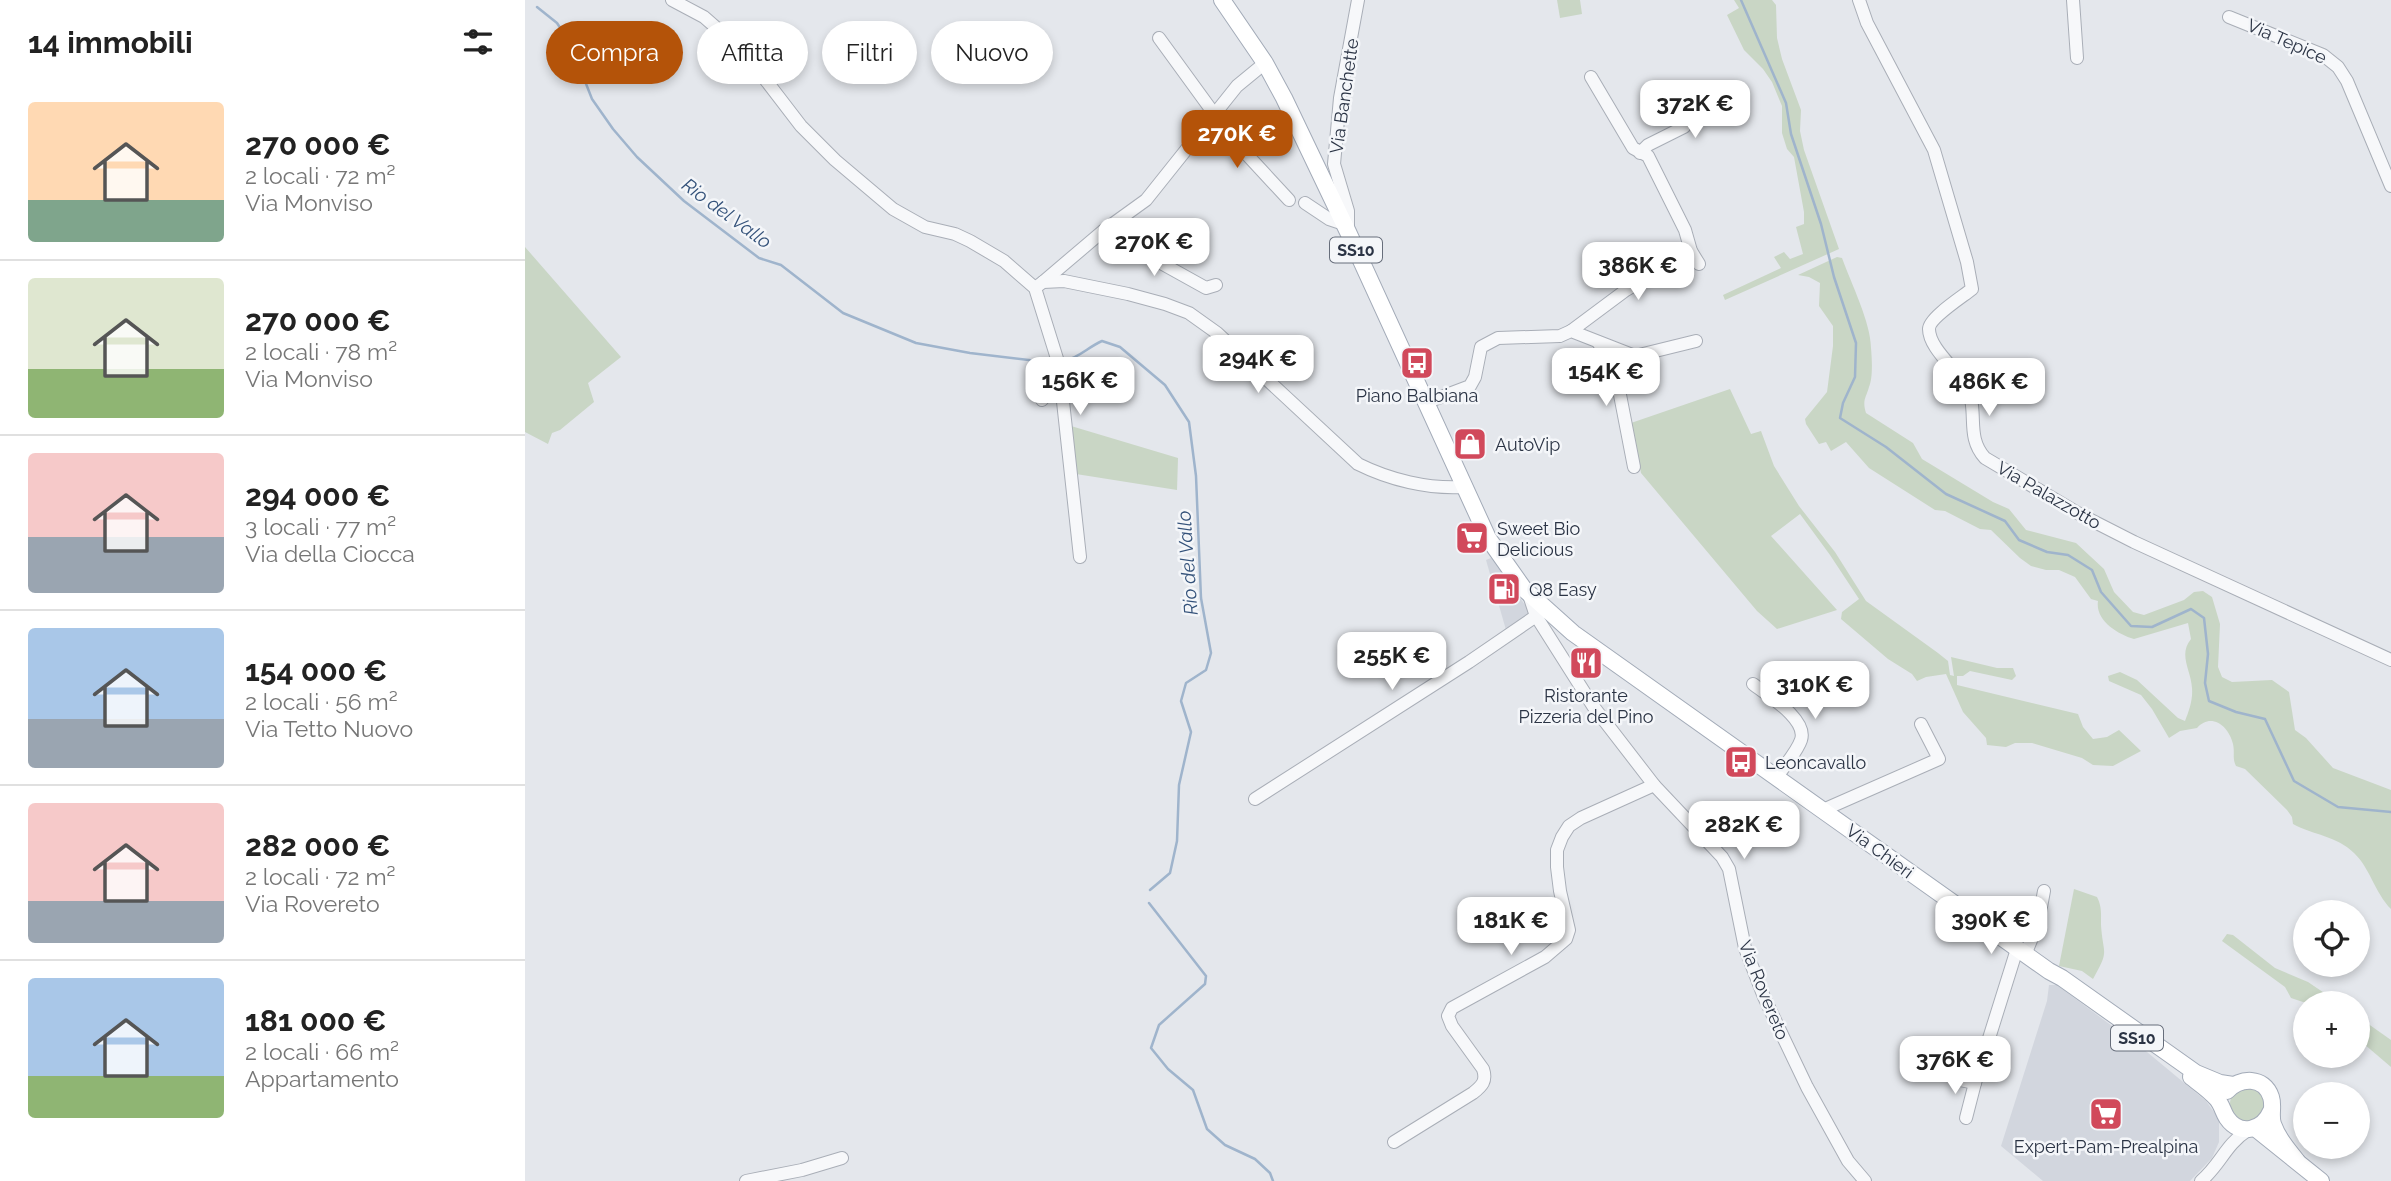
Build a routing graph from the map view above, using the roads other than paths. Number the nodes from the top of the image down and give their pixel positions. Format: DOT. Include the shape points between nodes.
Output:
graph roads {
  1 [pos="672,0"];
  2 [pos="1222,0"];
  3 [pos="1358,0"];
  4 [pos="1859,0"];
  5 [pos="2073,0"];
  6 [pos="2229,17"];
  7 [pos="1159,38"];
  8 [pos="2077,58"];
  9 [pos="1265,63"];
  10 [pos="1591,77"];
  11 [pos="1686,93"];
  12 [pos="1214,117"];
  13 [pos="1640,153"];
  14 [pos="2391,186"];
  15 [pos="1289,200"];
  16 [pos="1305,203"];
  17 [pos="1109,228"];
  18 [pos="1346,228"];
  19 [pos="1691,251"];
  20 [pos="1699,264"];
  21 [pos="1039,285"];
  22 [pos="1216,285"];
  23 [pos="1571,331"];
  24 [pos="1598,341"];
  25 [pos="1696,341"];
  26 [pos="1061,376"];
  27 [pos="1042,400"];
  28 [pos="1425,402"];
  29 [pos="1634,467"];
  30 [pos="1463,487"];
  31 [pos="1080,557"];
  32 [pos="1541,613"];
  33 [pos="2391,660"];
  34 [pos="1753,684"];
  35 [pos="1921,724"];
  36 [pos="1777,777"];
  37 [pos="1654,785"];
  38 [pos="1255,799"];
  39 [pos="1823,810"];
  40 [pos="2043,891"];
  41 [pos="2019,954"];
  42 [pos="2045,968"];
  43 [pos="1999,982"];
  44 [pos="1946,1058"];
  45 [pos="1975,1083"];
  46 [pos="2233,1084"];
  47 [pos="2271,1111"];
  48 [pos="2226,1114"];
  49 [pos="1966,1118"];
  50 [pos="2252,1129"];
  51 [pos="1394,1142"];
  52 [pos="2223,1153"];
  53 [pos="842,1158"];
  54 [pos="2297,1161"];
  55 [pos="746,1181"];
  56 [pos="1865,1181"];
  57 [pos="2201,1181"];
  58 [pos="2321,1181"];
  1 -- 21 [label="street" via="704,17 745,53 801,127 893,209 925,227 971,241"];
  2 -- 9 [label="main road, Via Chieri / SS10"];
  3 -- 18 [label="street, Via Banchette" via="1339,98 1334,164 1348,211"];
  4 -- 33 [label="street, Via Palazzotto" via="1934,150 1967,262 1972,289 1932,321 1929,330 1934,344 1967,387 1976,449 2081,515 2134,542"];
  5 -- 8 [label="street"];
  6 -- 14 [label="street, Via Tepice" via="2323,55 2338,67"];
  7 -- 12 [label="street"];
  9 -- 12 [label="street" via="1237,86"];
  9 -- 18 [label="main road, Via Chieri / SS10"];
  10 -- 13 [label="street"];
  11 -- 13 [label="street" via="1684,127"];
  12 -- 15 [label="street"];
  12 -- 17 [label="street" via="1146,200"];
  13 -- 19 [label="street" via="1648,156"];
  16 -- 18 [label="street"];
  17 -- 21 [label="street"];
  17 -- 22 [label="street" via="1116,237 1206,288"];
  18 -- 28 [label="main road, Via Chieri / SS10"];
  19 -- 20 [label="street"];
  19 -- 23 [label="street" via="1626,290"];
  21 -- 26 [label="street"];
  21 -- 30 [label="street" via="1064,281 1189,313 1217,333 1358,464 1375,473 1434,487"];
  23 -- 24 [label="street"];
  23 -- 28 [label="street" via="1560,336 1498,338 1481,347 1469,386"];
  24 -- 25 [label="street" via="1635,356"];
  24 -- 29 [label="street" via="1615,369"];
  26 -- 27 [label="street"];
  26 -- 31 [label="street"];
  28 -- 30 [label="main road, Via Chieri / SS10"];
  30 -- 32 [label="main road, Via Chieri / SS10" via="1488,538"];
  32 -- 36 [label="main road, Via Chieri / SS10"];
  32 -- 37 [label="street, Via Rovereto" via="1593,706"];
  32 -- 38 [label="street"];
  34 -- 36 [label="street" via="1794,717 1801,730 1802,739"];
  35 -- 39 [label="street" via="1939,760"];
  36 -- 39 [label="main road, Via Chieri / SS10"];
  37 -- 51 [label="street" via="1569,826 1557,850 1569,930 1566,939 1545,957 1452,1008 1448,1016 1452,1026 1486,1077 1473,1093"];
  37 -- 56 [label="street, Via Rovereto" via="1712,844 1729,869 1745,948 1763,997 1848,1161"];
  39 -- 41 [label="main road, Via Chieri / SS10"];
  40 -- 41 [label="street" via="2038,923"];
  41 -- 42 [label="main road, Via Chieri / SS10"];
  41 -- 43 [label="street" via="2006,961"];
  41 -- 45 [label="street"];
  42 -- 46 [label="main road, Via Chieri / SS10" via="2196,1073"];
  42 -- 48 [label="main road, Via Chieri / SS10" via="2201,1085"];
  44 -- 45 [label="street" via="1955,1079"];
  45 -- 49 [label="street"];
  46 -- 47 [label="main road, Via Chieri / SS10" via="2247,1080 2262,1084 2271,1096"];
  46 -- 48 [label="main road" via="2227,1091"];
  47 -- 50 [label="main road" via="2263,1124"];
  47 -- 54 [label="main road, Via Chieri" via="2279,1138"];
  48 -- 50 [label="main road, Via Chieri / SS10" via="2241,1129"];
  48 -- 52 [label="street" via="2228,1138"];
  50 -- 52 [label="street" via="2234,1139"];
  50 -- 54 [label="main road, Via Chieri"];
  52 -- 57 [label="street"];
  53 -- 55 [label="street"];
  54 -- 58 [label="main road"];
}
